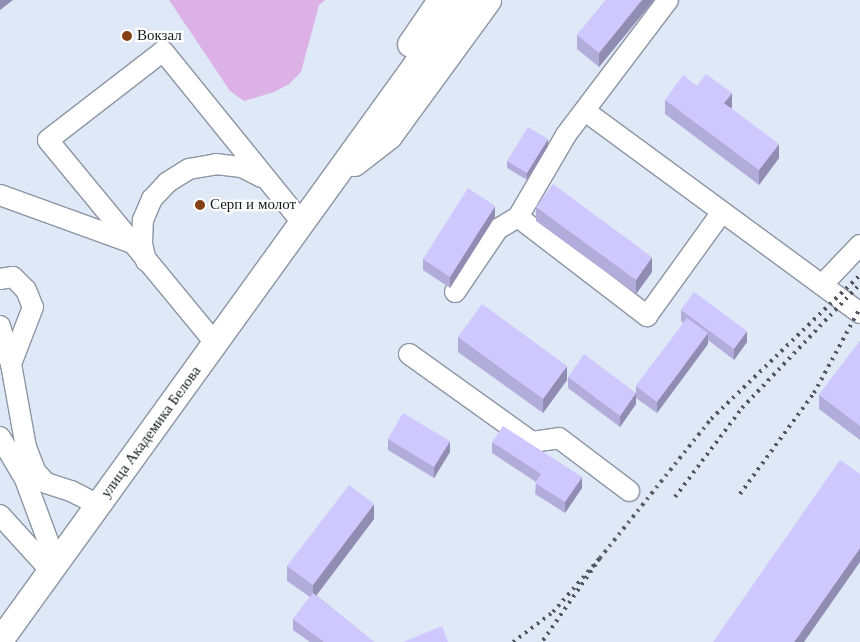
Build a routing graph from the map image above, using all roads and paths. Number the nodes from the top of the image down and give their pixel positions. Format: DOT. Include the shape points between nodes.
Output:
graph roads {
  1 [pos="440,0"];
  2 [pos="462,0"];
  3 [pos="488,0"];
  4 [pos="668,0"];
  5 [pos="584,111"];
  6 [pos="266,179"];
  7 [pos="331,182"];
  8 [pos="0,195"];
  9 [pos="722,212"];
  10 [pos="518,216"];
  11 [pos="303,224"];
  12 [pos="130,242"];
  13 [pos="860,245"];
  14 [pos="146,261"];
  15 [pos="0,279"];
  16 [pos="822,286"];
  17 [pos="455,292"];
  18 [pos="860,314"];
  19 [pos="0,326"];
  20 [pos="216,344"];
  21 [pos="409,354"];
  22 [pos="11,364"];
  23 [pos="0,437"];
  24 [pos="629,491"];
  25 [pos="98,505"];
  26 [pos="0,515"];
  27 [pos="54,567"];
  28 [pos="0,640"];
  1 -- 7 [label="main road" via="367,109"];
  2 -- 7 [label="main road"];
  3 -- 7 [label="main road" via="389,136"];
  4 -- 5 [label="lane"];
  5 -- 9 [label="lane"];
  5 -- 10 [label="lane"];
  6 -- 11 [label="lane"];
  6 -- 12 [label="lane" via="163,51 48,140"];
  6 -- 14 [label="lane" via="242,168 216,164 189,169 168,182 152,199 143,220 142,244"];
  7 -- 11 [label="main road, улица Академика Белова"];
  8 -- 12 [label="lane"];
  9 -- 10 [label="lane" via="647,316"];
  9 -- 16 [label="lane"];
  10 -- 17 [label="lane" via="498,229"];
  11 -- 20 [label="main road, улица Академика Белова"];
  12 -- 14 [label="lane"];
  13 -- 16 [label="lane"];
  14 -- 20 [label="lane"];
  15 -- 22 [label="lane" via="13,277 26,290 32,307"];
  16 -- 18 [label="lane"];
  19 -- 22 [label="lane"];
  20 -- 25 [label="main road, улица Академика Белова"];
  21 -- 24 [label="lane" via="532,442 559,438"];
  22 -- 25 [label="lane" via="26,447 36,471 46,483"];
  23 -- 27 [label="lane" via="25,479"];
  25 -- 27 [label="main road, улица Академика Белова"];
  26 -- 27 [label="lane"];
  27 -- 28 [label="main road, улица Академика Белова"];
}
